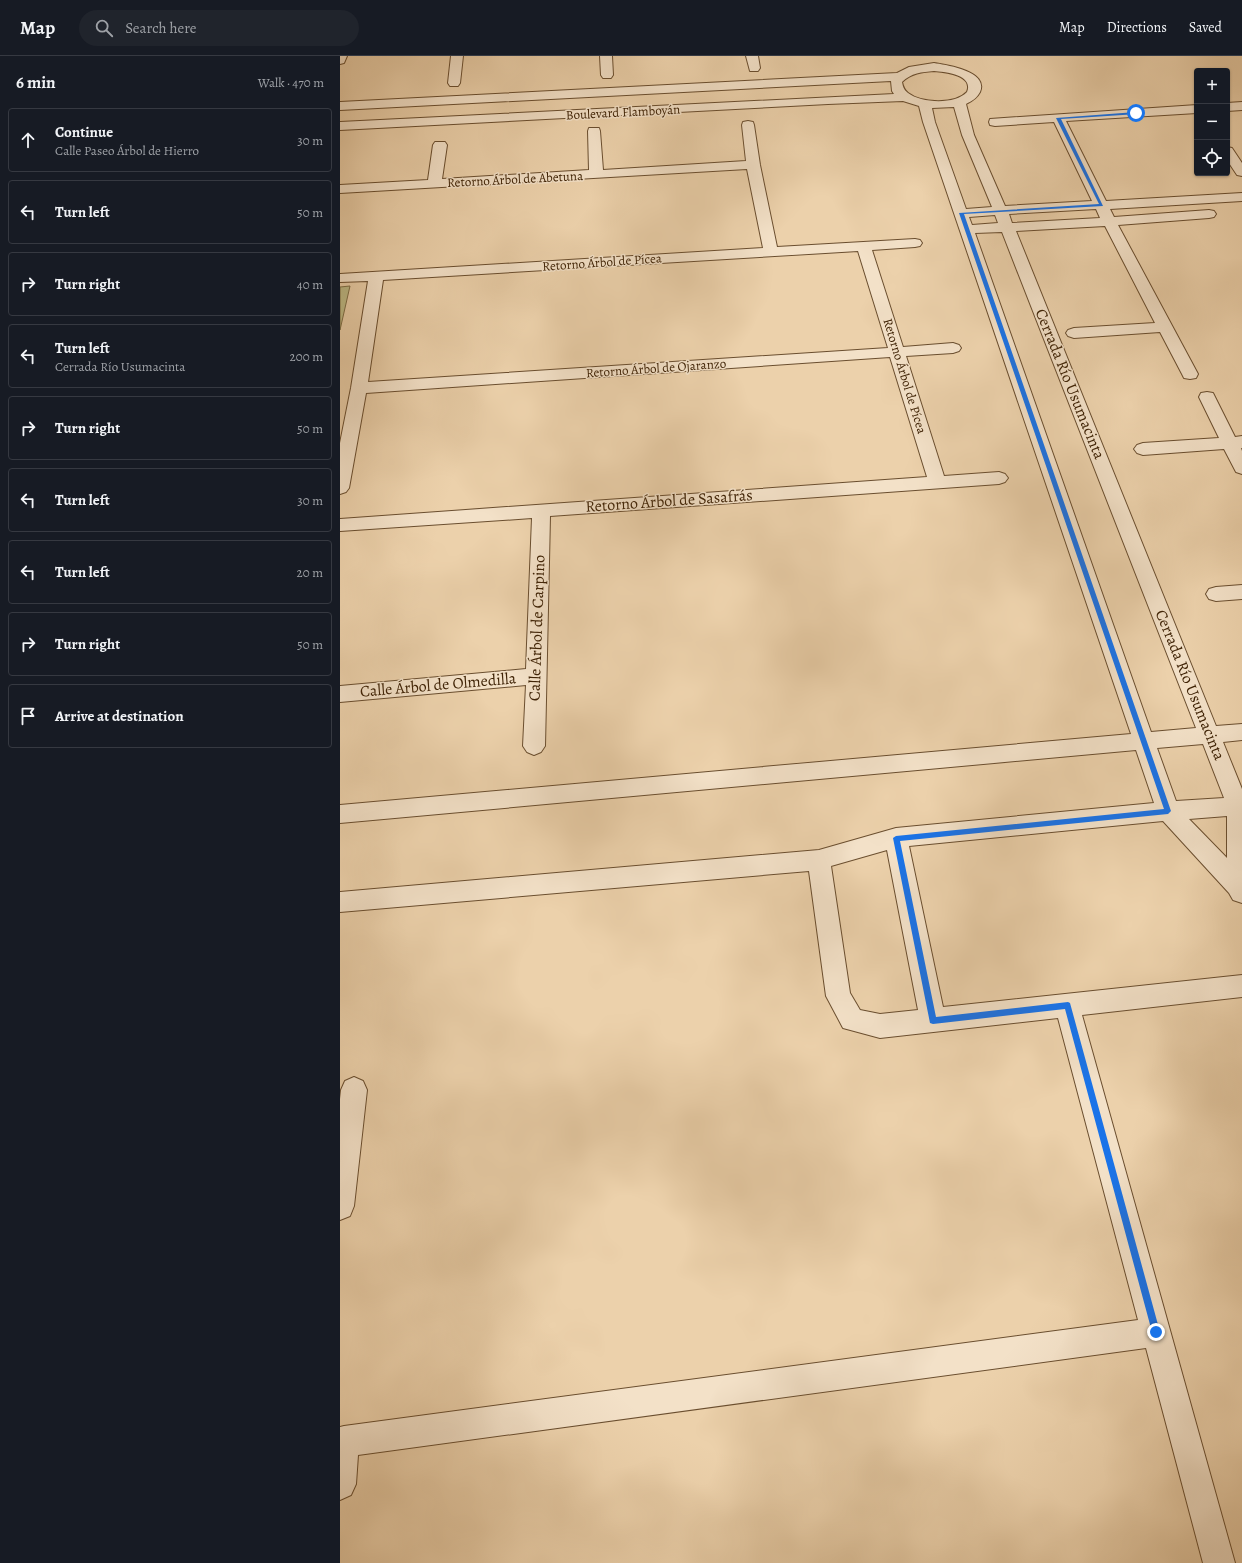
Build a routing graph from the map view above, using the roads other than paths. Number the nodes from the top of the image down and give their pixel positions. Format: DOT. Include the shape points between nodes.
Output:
graph roads {
  1 [pos="341,56"];
  2 [pos="456,56"];
  3 [pos="606,56"];
  4 [pos="924,56"];
  5 [pos="340,60"];
  6 [pos="912,70"];
  7 [pos="607,75"];
  8 [pos="899,77"];
  9 [pos="454,83"];
  10 [pos="906,98"];
  11 [pos="959,102"];
  12 [pos="925,104"];
  13 [pos="340,106"];
  14 [pos="1242,106"];
  15 [pos="1230,107"];
  16 [pos="1194,109"];
  17 [pos="1058,118"];
  18 [pos="995,122"];
  19 [pos="748,125"];
  20 [pos="340,126"];
  21 [pos="594,132"];
  22 [pos="440,145"];
  23 [pos="1230,155"];
  24 [pos="753,165"];
  25 [pos="1242,172"];
  26 [pos="596,174"];
  27 [pos="434,184"];
  28 [pos="340,189"];
  29 [pos="1242,197"];
  30 [pos="1102,205"];
  31 [pos="1053,208"];
  32 [pos="1219,213"];
  33 [pos="1004,219"];
  34 [pos="964,221"];
  35 [pos="1110,221"];
  36 [pos="1061,225"];
  37 [pos="916,243"];
  38 [pos="864,246"];
  39 [pos="771,252"];
  40 [pos="376,276"];
  41 [pos="340,278"];
  42 [pos="1165,327"];
  43 [pos="1074,333"];
  44 [pos="953,348"];
  45 [pos="898,352"];
  46 [pos="1190,374"];
  47 [pos="359,388"];
  48 [pos="1206,398"];
  49 [pos="1236,442"];
  50 [pos="1143,449"];
  51 [pos="1242,468"];
  52 [pos="999,478"];
  53 [pos="937,482"];
  54 [pos="340,488"];
  55 [pos="541,510"];
  56 [pos="340,525"];
  57 [pos="1242,592"];
  58 [pos="1216,594"];
  59 [pos="536,676"];
  60 [pos="340,694"];
  61 [pos="1242,732"];
  62 [pos="1209,735"];
  63 [pos="1144,741"];
  64 [pos="534,746"];
  65 [pos="1240,806"];
  66 [pos="1168,811"];
  67 [pos="340,814"];
  68 [pos="896,838"];
  69 [pos="819,860"];
  70 [pos="1240,891"];
  71 [pos="340,902"];
  72 [pos="1242,986"];
  73 [pos="1068,1006"];
  74 [pos="933,1021"];
  75 [pos="354,1090"];
  76 [pos="340,1206"];
  77 [pos="1156,1332"];
  78 [pos="342,1442"];
  79 [pos="340,1484"];
  80 [pos="1219,1563"];
  1 -- 5 [label="street"];
  2 -- 9 [label="street"];
  3 -- 7 [label="street"];
  4 -- 6 [label="street"];
  6 -- 8 [label="street"];
  6 -- 11 [label="street" via="957,65 975,84 973,94"];
  8 -- 10 [label="street" via="896,88"];
  8 -- 13 [label="street, Boulevard Flamboyán"];
  10 -- 12 [label="street, Boulevard Flamboyán"];
  10 -- 20 [label="street, Boulevard Flamboyán"];
  11 -- 12 [label="street, Boulevard Flamboyán"];
  11 -- 33 [label="street, Cerrada Río Usumacinta" via="968,135"];
  12 -- 34 [label="street, Cerrada Río Usumacinta"];
  14 -- 15 [label="street"];
  16 -- 17 [label="street"];
  17 -- 18 [label="street"];
  17 -- 30 [label="street"];
  19 -- 24 [label="street"];
  21 -- 26 [label="street, Retorno Árbol de Abetuna"];
  22 -- 27 [label="street, Retorno Árbol de Abetuna"];
  23 -- 25 [label="street"];
  24 -- 26 [label="street, Retorno Árbol de Abetuna"];
  24 -- 39 [label="street"];
  26 -- 27 [label="street, Retorno Árbol de Abetuna"];
  27 -- 28 [label="street, Retorno Árbol de Abetuna"];
  29 -- 30 [label="street"];
  30 -- 31 [label="street"];
  30 -- 35 [label="street"];
  31 -- 33 [label="street"];
  31 -- 36 [label="street"];
  32 -- 35 [label="street"];
  33 -- 34 [label="street"];
  33 -- 36 [label="street"];
  33 -- 62 [label="street, Cerrada Río Usumacinta"];
  34 -- 63 [label="street, Cerrada Río Usumacinta"];
  35 -- 36 [label="street"];
  35 -- 42 [label="street"];
  37 -- 38 [label="street, Retorno Árbol de Pícea"];
  38 -- 39 [label="street, Retorno Árbol de Pícea"];
  38 -- 45 [label="street, Retorno Árbol de Pícea"];
  39 -- 40 [label="street, Retorno Árbol de Pícea"];
  40 -- 41 [label="street, Retorno Árbol de Pícea"];
  40 -- 47 [label="street"];
  42 -- 43 [label="street"];
  42 -- 46 [label="street"];
  44 -- 45 [label="street, Retorno Árbol de Ojaranzo"];
  45 -- 47 [label="street, Retorno Árbol de Ojaranzo"];
  45 -- 53 [label="street, Retorno Árbol de Pícea"];
  47 -- 54 [label="street"];
  48 -- 49 [label="street"];
  49 -- 50 [label="street"];
  49 -- 51 [label="street"];
  52 -- 53 [label="street, Retorno Árbol de Sasafrás"];
  53 -- 55 [label="street, Retorno Árbol de Sasafrás"];
  55 -- 56 [label="street, Retorno Árbol de Sasafrás"];
  55 -- 59 [label="street, Calle Árbol de Carpino"];
  57 -- 58 [label="street"];
  59 -- 60 [label="street, Calle Árbol de Olmedilla"];
  59 -- 64 [label="street, Calle Árbol de Carpino"];
  61 -- 62 [label="street"];
  62 -- 63 [label="street"];
  62 -- 65 [label="street, Cerrada Río Usumacinta"];
  63 -- 66 [label="street, Cerrada Río Usumacinta"];
  63 -- 67 [label="street"];
  65 -- 66 [label="street"];
  65 -- 70 [label="street, Cerrada Río Usumacinta"];
  66 -- 68 [label="street"];
  66 -- 70 [label="street, Cerrada Río Usumacinta"];
  68 -- 69 [label="street"];
  68 -- 74 [label="street"];
  69 -- 71 [label="street"];
  69 -- 74 [label="street" via="838,996 852,1020 880,1026"];
  72 -- 73 [label="street"];
  73 -- 74 [label="street"];
  73 -- 77 [label="street"];
  75 -- 76 [label="street"];
  77 -- 78 [label="street"];
  77 -- 80 [label="street"];
  78 -- 79 [label="street"];
}
